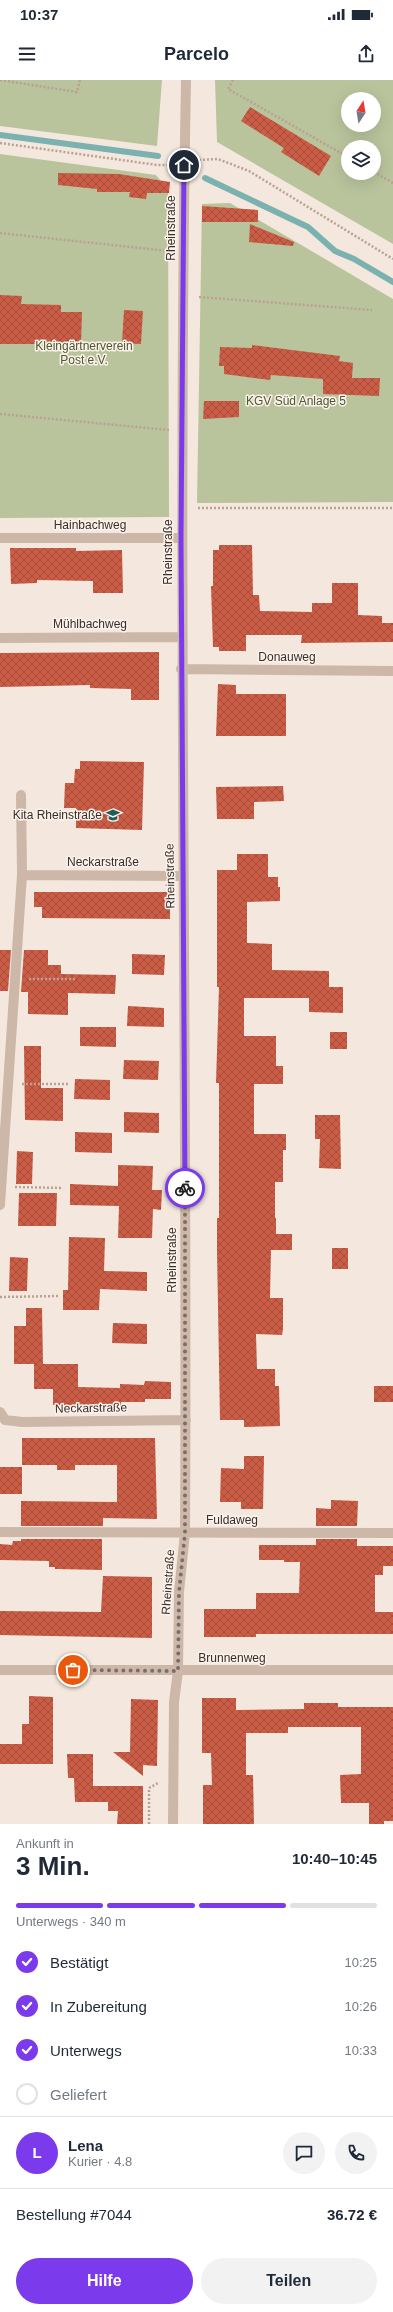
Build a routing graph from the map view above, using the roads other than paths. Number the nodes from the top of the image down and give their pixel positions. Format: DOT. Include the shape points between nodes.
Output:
graph roads {
  1 [pos="186,80"];
  2 [pos="0,538"];
  3 [pos="181,538"];
  4 [pos="181,637"];
  5 [pos="0,638"];
  6 [pos="182,669"];
  7 [pos="393,671"];
  8 [pos="21,795"];
  9 [pos="22,875"];
  10 [pos="183,876"];
  11 [pos="0,1205"];
  12 [pos="0,1412"];
  13 [pos="186,1420"];
  14 [pos="0,1532"];
  15 [pos="185,1533"];
  16 [pos="393,1533"];
  17 [pos="0,1670"];
  18 [pos="393,1670"];
  19 [pos="178,1671"];
  20 [pos="173,1824"];
  1 -- 3 [label="street, Rheinstraße"];
  2 -- 3 [label="street, Hainbachweg"];
  3 -- 4 [label="street, Rheinstraße"];
  4 -- 5 [label="street, Mühlbachweg"];
  4 -- 6 [label="street, Rheinstraße"];
  6 -- 7 [label="street, Donauweg"];
  6 -- 10 [label="street, Rheinstraße"];
  8 -- 9 [label="street"];
  9 -- 10 [label="street, Neckarstraße"];
  9 -- 11 [label="street"];
  10 -- 13 [label="street, Rheinstraße"];
  12 -- 13 [label="street, Neckarstraße" via="5,1420 22,1422"];
  13 -- 15 [label="street, Rheinstraße"];
  14 -- 15 [label="street, Fuldaweg"];
  15 -- 16 [label="street, Fuldaweg"];
  15 -- 19 [label="street, Rheinstraße" via="179,1592"];
  17 -- 19 [label="street, Brunnenweg"];
  18 -- 19 [label="street, Brunnenweg"];
  19 -- 20 [label="street, Rheinstraße" via="174,1702"];
}
